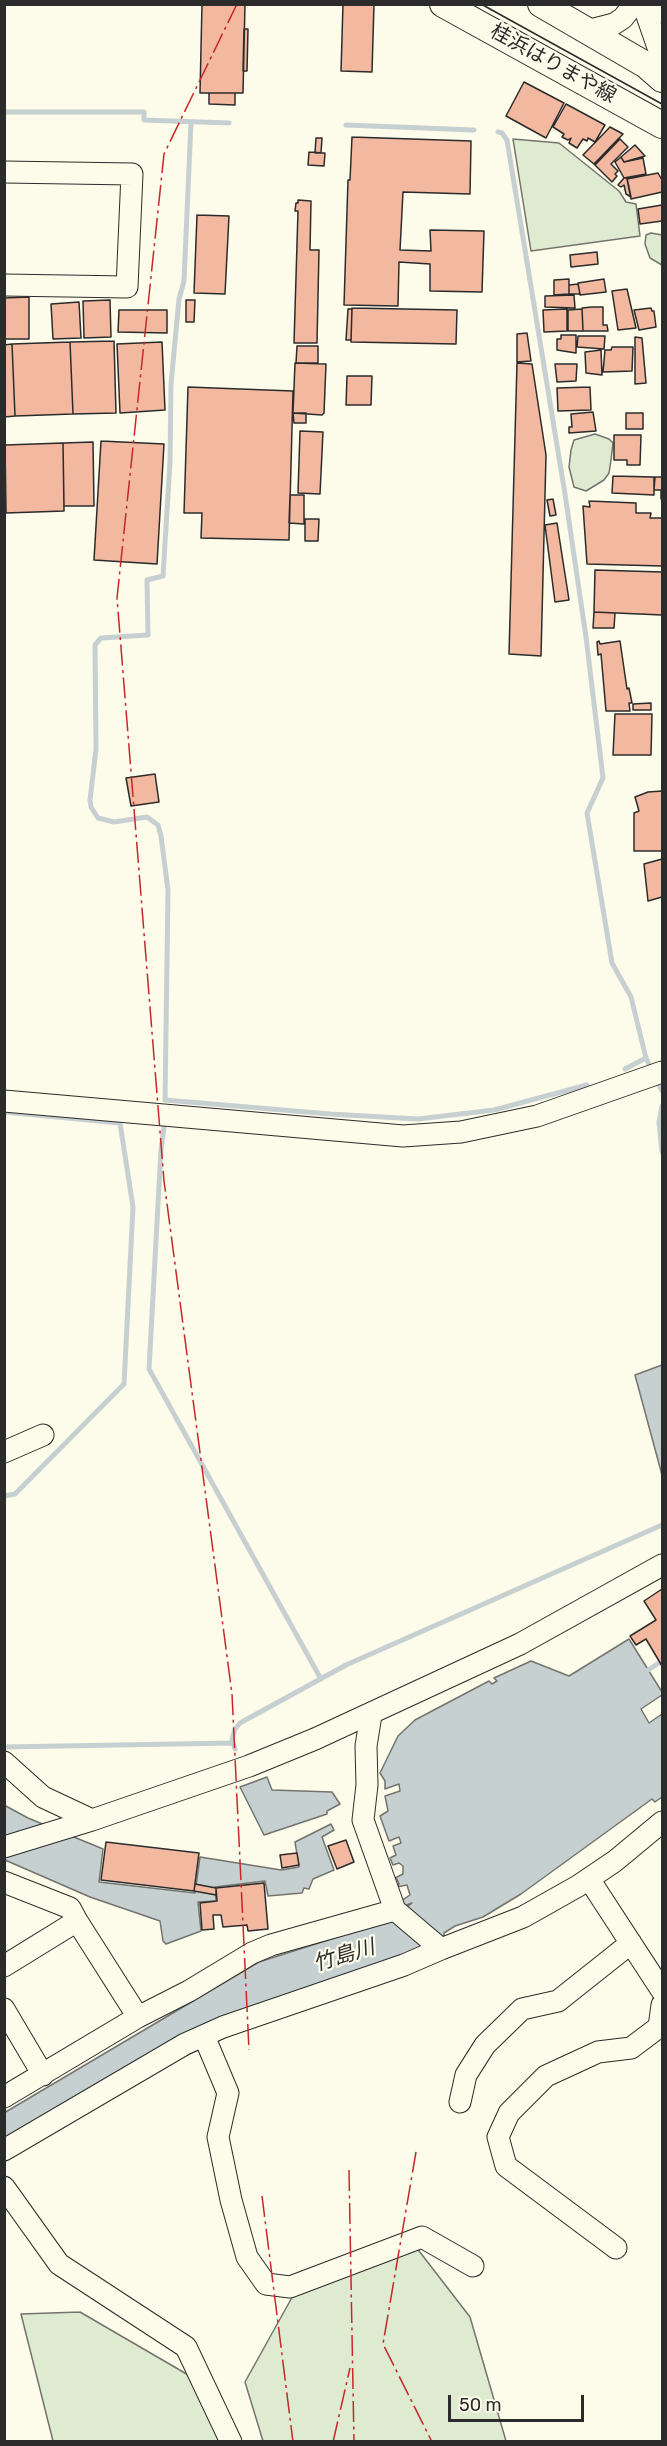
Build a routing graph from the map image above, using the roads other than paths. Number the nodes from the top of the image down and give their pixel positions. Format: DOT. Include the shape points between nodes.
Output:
graph roads {
  1 [pos="443,4"];
  2 [pos="541,4"];
  3 [pos="634,4"];
  4 [pos="643,4"];
  5 [pos="661,4"];
  6 [pos="663,12"];
  7 [pos="587,31"];
  8 [pos="663,59"];
  9 [pos="663,79"];
  10 [pos="663,125"];
  11 [pos="4,172"];
  12 [pos="4,285"];
  13 [pos="663,1072"];
  14 [pos="4,1101"];
  15 [pos="44,1435"];
  16 [pos="4,1452"];
  17 [pos="663,1565"];
  18 [pos="372,1714"];
  19 [pos="4,1762"];
  20 [pos="86,1822"];
  21 [pos="663,1822"];
  22 [pos="4,1847"];
  23 [pos="589,1879"];
  24 [pos="4,1882"];
  25 [pos="397,1912"];
  26 [pos="77,1921"];
  27 [pos="631,1943"];
  28 [pos="439,1947"];
  29 [pos="4,1966"];
  30 [pos="663,1991"];
  31 [pos="663,2005"];
  32 [pos="4,2009"];
  33 [pos="138,2017"];
  34 [pos="10,2035"];
  35 [pos="204,2036"];
  36 [pos="43,2075"];
  37 [pos="4,2097"];
  38 [pos="460,2102"];
  39 [pos="4,2150"];
  40 [pos="4,2187"];
  41 [pos="616,2248"];
  42 [pos="473,2266"];
  43 [pos="231,2442"];
  1 -- 10 [label="main road, 桂浜はりまや線"];
  2 -- 7 [label="main road"];
  3 -- 7 [label="street" via="614,24"];
  4 -- 8 [label="street"];
  5 -- 6 [label="street"];
  7 -- 9 [label="main road"];
  11 -- 12 [label="street" via="132,174 127,287"];
  13 -- 14 [label="street" via="537,1116 461,1132 403,1136"];
  15 -- 16 [label="street"];
  17 -- 18 [label="street" via="520,1644"];
  18 -- 20 [label="street" via="249,1766"];
  18 -- 25 [label="street" via="366,1746 363,1820"];
  19 -- 20 [label="street" via="43,1797"];
  20 -- 22 [label="street"];
  21 -- 23 [label="street"];
  23 -- 27 [label="street"];
  23 -- 28 [label="street" via="523,1917"];
  24 -- 26 [label="street" via="70,1908"];
  25 -- 28 [label="street"];
  25 -- 33 [label="street" via="261,1948"];
  26 -- 29 [label="street"];
  26 -- 33 [label="street"];
  27 -- 30 [label="street"];
  27 -- 38 [label="street" via="558,2001 522,2009 485,2045 466,2075"];
  28 -- 35 [label="street" via="404,1965"];
  31 -- 41 [label="street" via="659,2027 631,2048 598,2052 546,2076 509,2113 498,2137 506,2166"];
  32 -- 34 [label="street"];
  33 -- 36 [label="street"];
  34 -- 36 [label="street"];
  35 -- 39 [label="street"];
  35 -- 42 [label="street" via="228,2093 218,2138 231,2200 248,2257 266,2284 290,2287 422,2237"];
  36 -- 37 [label="street"];
  40 -- 43 [label="street" via="58,2264 186,2347"];
}
